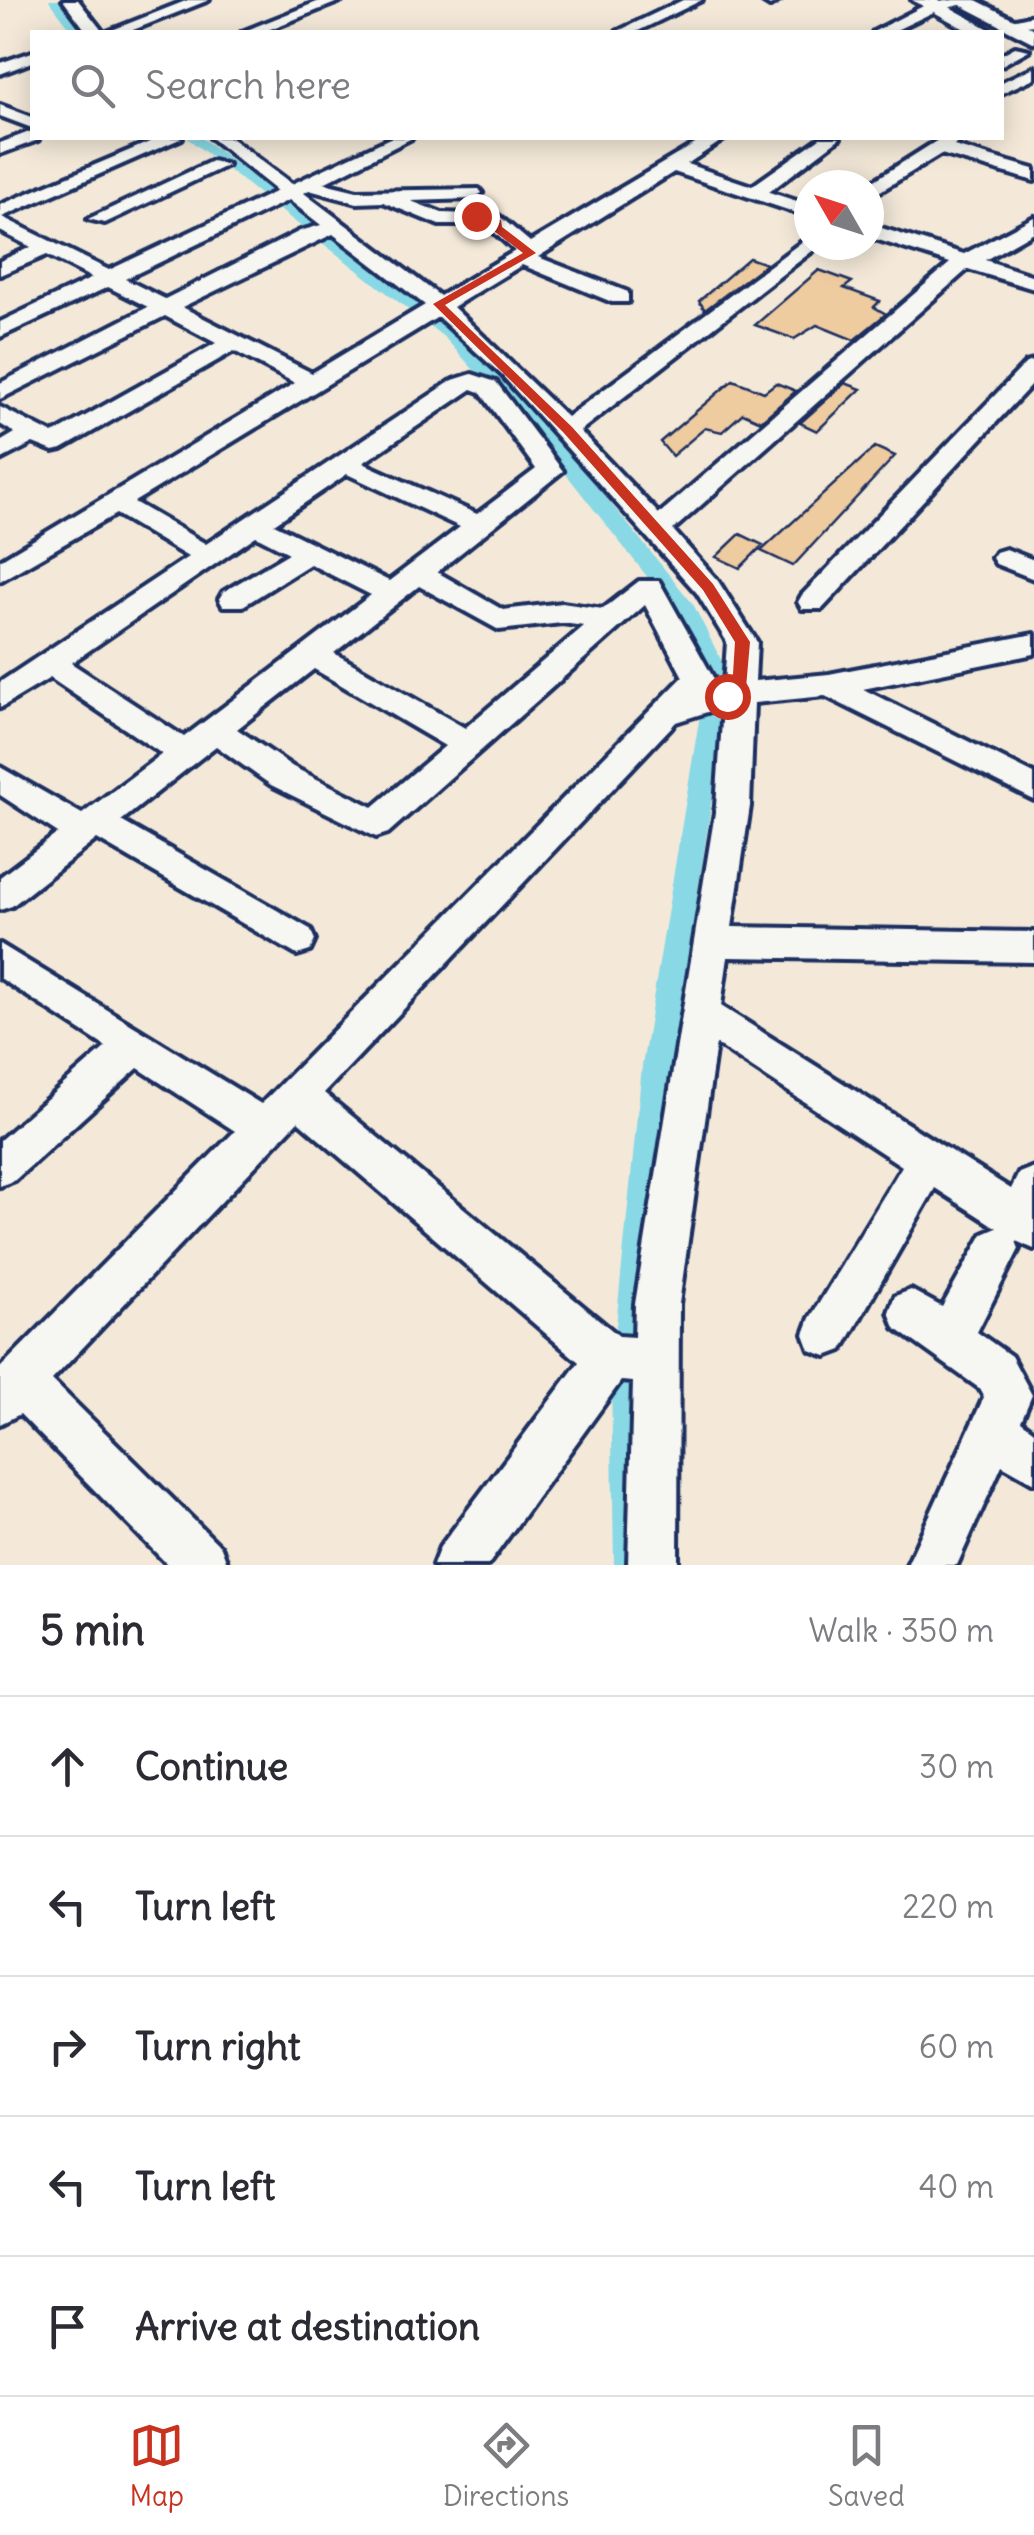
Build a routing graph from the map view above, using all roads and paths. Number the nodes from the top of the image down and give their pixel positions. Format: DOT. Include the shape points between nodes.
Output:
graph roads {
  1 [pos="70,0"];
  2 [pos="202,0"];
  3 [pos="336,0"];
  4 [pos="694,0"];
  5 [pos="963,1"];
  6 [pos="928,3"];
  7 [pos="1034,20"];
  8 [pos="94,30"];
  9 [pos="120,30"];
  10 [pos="255,30"];
  11 [pos="628,30"];
  12 [pos="884,30"];
  13 [pos="982,30"];
  14 [pos="999,30"];
  15 [pos="1016,44"];
  16 [pos="30,58"];
  17 [pos="2,68"];
  18 [pos="1034,72"];
  19 [pos="30,77"];
  20 [pos="1004,87"];
  21 [pos="0,110"];
  22 [pos="30,122"];
  23 [pos="30,137"];
  24 [pos="390,140"];
  25 [pos="714,140"];
  26 [pos="828,140"];
  27 [pos="946,142"];
  28 [pos="0,149"];
  29 [pos="674,166"];
  30 [pos="235,168"];
  31 [pos="1034,175"];
  32 [pos="884,182"];
  33 [pos="755,193"];
  34 [pos="472,194"];
  35 [pos="387,198"];
  36 [pos="794,205"];
  37 [pos="0,212"];
  38 [pos="98,219"];
  39 [pos="0,223"];
  40 [pos="1034,224"];
  41 [pos="322,231"];
  42 [pos="884,235"];
  43 [pos="48,246"];
  44 [pos="526,256"];
  45 [pos="794,257"];
  46 [pos="964,261"];
  47 [pos="0,269"];
  48 [pos="109,276"];
  49 [pos="1034,283"];
  50 [pos="620,297"];
  51 [pos="435,306"];
  52 [pos="165,308"];
  53 [pos="0,330"];
  54 [pos="234,342"];
  55 [pos="1034,368"];
  56 [pos="491,376"];
  57 [pos="311,382"];
  58 [pos="0,392"];
  59 [pos="0,414"];
  60 [pos="568,430"];
  61 [pos="33,433"];
  62 [pos="0,452"];
  63 [pos="343,462"];
  64 [pos="115,502"];
  65 [pos="253,524"];
  66 [pos="480,526"];
  67 [pos="658,529"];
  68 [pos="310,552"];
  69 [pos="206,556"];
  70 [pos="1006,558"];
  71 [pos="1034,570"];
  72 [pos="0,572"];
  73 [pos="419,574"];
  74 [pos="392,594"];
  75 [pos="233,599"];
  76 [pos="812,602"];
  77 [pos="609,620"];
  78 [pos="1034,644"];
  79 [pos="312,654"];
  80 [pos="51,664"];
  81 [pos="829,685"];
  82 [pos="0,697"];
  83 [pos="724,697"];
  84 [pos="664,714"];
  85 [pos="214,729"];
  86 [pos="466,744"];
  87 [pos="184,753"];
  88 [pos="0,779"];
  89 [pos="1034,788"];
  90 [pos="89,827"];
  91 [pos="0,896"];
  92 [pos="297,940"];
  93 [pos="710,942"];
  94 [pos="1034,947"];
  95 [pos="4,967"];
  96 [pos="698,1012"];
  97 [pos="135,1046"];
  98 [pos="297,1095"];
  99 [pos="265,1128"];
  100 [pos="928,1159"];
  101 [pos="0,1166"];
  102 [pos="1021,1220"];
  103 [pos="826,1334"];
  104 [pos="627,1359"];
  105 [pos="10,1391"];
  106 [pos="994,1431"];
  107 [pos="1034,1459"];
  108 [pos="203,1565"];
  109 [pos="458,1565"];
  110 [pos="653,1565"];
  111 [pos="932,1565"];
  1 -- 8 [label="street"];
  2 -- 9 [label="street"];
  3 -- 10 [label="street"];
  4 -- 11 [label="street"];
  5 -- 6 [label="street"];
  5 -- 14 [label="main road"];
  6 -- 12 [label="street"];
  6 -- 13 [label="main road"];
  7 -- 15 [label="street"];
  16 -- 17 [label="street"];
  17 -- 19 [label="street"];
  18 -- 20 [label="street"];
  21 -- 22 [label="street"];
  23 -- 28 [label="street"];
  24 -- 30 [label="street"];
  25 -- 29 [label="street"];
  26 -- 33 [label="street"];
  27 -- 31 [label="street"];
  27 -- 32 [label="street"];
  29 -- 33 [label="street"];
  29 -- 44 [label="street"];
  30 -- 35 [label="street" via="333,194"];
  30 -- 37 [label="street"];
  30 -- 38 [label="street"];
  30 -- 41 [label="street"];
  30 -- 48 [label="street"];
  33 -- 36 [label="street"];
  34 -- 35 [label="street"];
  35 -- 44 [label="street" via="439,219 490,219"];
  39 -- 43 [label="street"];
  40 -- 46 [label="street"];
  41 -- 51 [label="street"];
  41 -- 52 [label="street"];
  42 -- 46 [label="street"];
  43 -- 47 [label="street"];
  43 -- 48 [label="street"];
  44 -- 50 [label="street"];
  44 -- 51 [label="street"];
  45 -- 60 [label="street"];
  46 -- 49 [label="street"];
  46 -- 67 [label="street"];
  48 -- 52 [label="street"];
  48 -- 53 [label="street"];
  51 -- 56 [label="street"];
  51 -- 57 [label="street"];
  52 -- 54 [label="street"];
  52 -- 58 [label="street"];
  54 -- 57 [label="street"];
  54 -- 61 [label="street" via="53,444"];
  55 -- 76 [label="street"];
  56 -- 60 [label="street"];
  56 -- 63 [label="street"];
  56 -- 66 [label="street" via="488,387 550,471"];
  57 -- 64 [label="street"];
  59 -- 61 [label="street"];
  60 -- 67 [label="street"];
  61 -- 62 [label="street"];
  63 -- 65 [label="street"];
  63 -- 66 [label="street"];
  64 -- 69 [label="street"];
  64 -- 72 [label="street"];
  65 -- 68 [label="street"];
  65 -- 69 [label="street"];
  66 -- 73 [label="street"];
  67 -- 83 [label="street" via="708,587 742,642"];
  68 -- 74 [label="street"];
  68 -- 75 [label="street"];
  69 -- 80 [label="street"];
  70 -- 71 [label="street"];
  73 -- 74 [label="street"];
  73 -- 77 [label="street" via="499,620 562,612"];
  74 -- 79 [label="street"];
  77 -- 84 [label="street" via="649,586 699,680"];
  77 -- 86 [label="street"];
  78 -- 81 [label="street"];
  79 -- 85 [label="street"];
  79 -- 86 [label="street"];
  80 -- 82 [label="street"];
  80 -- 87 [label="street"];
  81 -- 83 [label="street"];
  81 -- 89 [label="street"];
  83 -- 84 [label="street"];
  83 -- 93 [label="street" via="733,806"];
  84 -- 98 [label="street"];
  85 -- 86 [label="street" via="282,776 376,824"];
  85 -- 87 [label="street"];
  87 -- 90 [label="street"];
  88 -- 90 [label="street"];
  90 -- 91 [label="street"];
  90 -- 92 [label="street"];
  93 -- 94 [label="street"];
  93 -- 96 [label="street"];
  95 -- 97 [label="street"];
  96 -- 100 [label="street"];
  96 -- 104 [label="street" via="657,1304"];
  97 -- 99 [label="street"];
  97 -- 101 [label="street"];
  98 -- 99 [label="street"];
  98 -- 104 [label="street"];
  99 -- 105 [label="street"];
  100 -- 102 [label="street"];
  100 -- 103 [label="street"];
  102 -- 106 [label="street" via="930,1325 995,1372 1008,1394"];
  104 -- 109 [label="street"];
  104 -- 110 [label="street"];
  105 -- 108 [label="street"];
  106 -- 107 [label="street"];
  106 -- 111 [label="street"];
}
